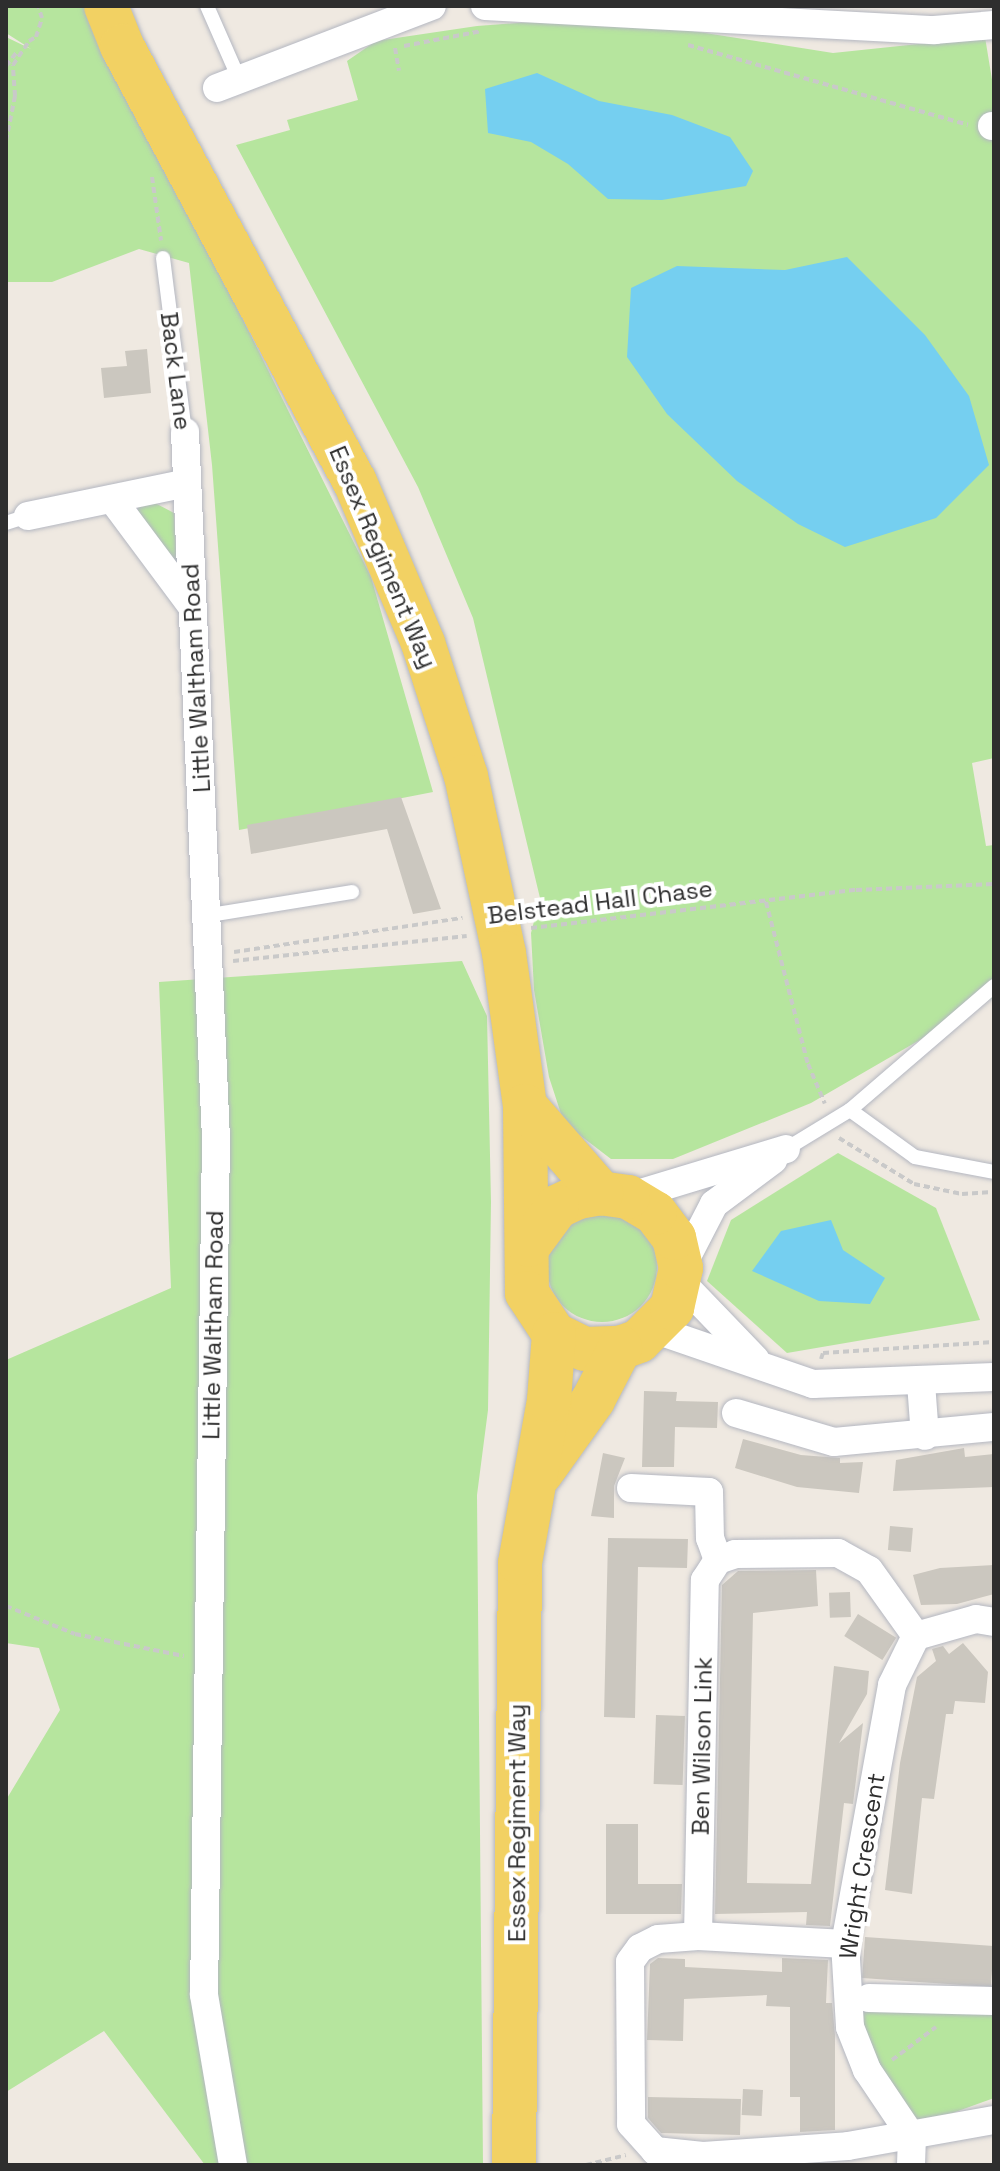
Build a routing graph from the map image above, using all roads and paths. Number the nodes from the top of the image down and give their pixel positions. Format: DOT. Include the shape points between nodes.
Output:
graph roads {
  1 [pos="38,6"];
  2 [pos="106,6"];
  3 [pos="207,6"];
  4 [pos="432,6"];
  5 [pos="572,8"];
  6 [pos="754,14"];
  7 [pos="485,18"];
  8 [pos="994,25"];
  9 [pos="29,41"];
  10 [pos="672,41"];
  11 [pos="6,66"];
  12 [pos="399,71"];
  13 [pos="228,83"];
  14 [pos="162,121"];
  15 [pos="993,126"];
  16 [pos="6,141"];
  17 [pos="163,258"];
  18 [pos="185,432"];
  19 [pos="187,483"];
  20 [pos="112,499"];
  21 [pos="17,519"];
  22 [pos="191,605"];
  23 [pos="994,884"];
  24 [pos="352,892"];
  25 [pos="766,902"];
  26 [pos="210,915"];
  27 [pos="510,923"];
  28 [pos="211,959"];
  29 [pos="994,986"];
  30 [pos="525,1106"];
  31 [pos="850,1110"];
  32 [pos="831,1121"];
  33 [pos="786,1149"];
  34 [pos="994,1172"];
  35 [pos="994,1192"];
  36 [pos="615,1195"];
  37 [pos="529,1245"];
  38 [pos="681,1275"];
  39 [pos="554,1334"];
  40 [pos="638,1339"];
  41 [pos="994,1342"];
  42 [pos="763,1367"];
  43 [pos="994,1377"];
  44 [pos="921,1383"];
  45 [pos="813,1384"];
  46 [pos="736,1413"];
  47 [pos="994,1427"];
  48 [pos="925,1436"];
  49 [pos="535,1482"];
  50 [pos="631,1488"];
  51 [pos="718,1560"];
  52 [pos="6,1606"];
  53 [pos="994,1622"];
  54 [pos="916,1636"];
  55 [pos="207,1660"];
  56 [pos="698,1936"];
  57 [pos="845,1944"];
  58 [pos="869,1998"];
  59 [pos="948,2000"];
  60 [pos="994,2001"];
  61 [pos="870,2074"];
  62 [pos="994,2120"];
  63 [pos="655,2151"];
  64 [pos="911,2151"];
  65 [pos="703,2160"];
  66 [pos="228,2164"];
  67 [pos="514,2165"];
  68 [pos="586,2165"];
  1 -- 9 [label="path" via="42,18 36,37"];
  2 -- 14 [label="main road, Essex Regiment Way"];
  3 -- 13 [label="lane"];
  4 -- 13 [label="street"];
  5 -- 6 [label="street"];
  5 -- 7 [label="street"];
  6 -- 8 [label="street" via="934,30"];
  7 -- 12 [label="path" via="393,48"];
  9 -- 11 [label="path"];
  9 -- 16 [label="path" via="13,65 15,96"];
  10 -- 15 [label="path" via="790,71 960,125"];
  14 -- 17 [label="path" via="150,163"];
  14 -- 27 [label="main road, Essex Regiment Way" via="355,482 423,643"];
  17 -- 18 [label="lane, Back Lane"];
  18 -- 19 [label="street, Back Lane"];
  19 -- 20 [label="street"];
  19 -- 22 [label="street, Little Waltham Road"];
  20 -- 21 [label="street"];
  20 -- 22 [label="street"];
  22 -- 26 [label="street, Little Waltham Road"];
  23 -- 25 [label="path, Belstead Hall Chase" via="856,890"];
  24 -- 26 [label="lane"];
  25 -- 27 [label="path, Belstead Hall Chase"];
  25 -- 32 [label="path" via="808,1064"];
  26 -- 28 [label="street, Little Waltham Road"];
  27 -- 27 [label="path" via="527,906"];
  27 -- 28 [label="path, Belstead Hall Chase"];
  27 -- 28 [label="path" via="454,921"];
  27 -- 30 [label="main road, Essex Regiment Way"];
  28 -- 55 [label="street, Little Waltham Road" via="216,1138"];
  29 -- 31 [label="lane"];
  30 -- 36 [label="main road"];
  30 -- 37 [label="main road, Essex Regiment Way"];
  31 -- 32 [label="lane"];
  31 -- 34 [label="lane" via="915,1157"];
  32 -- 33 [label="lane"];
  32 -- 35 [label="path" via="841,1142 914,1184 962,1194"];
  33 -- 36 [label="street"];
  33 -- 38 [label="street" via="714,1204"];
  36 -- 37 [label="main road" via="557,1207"];
  36 -- 38 [label="main road" via="655,1213 674,1238"];
  37 -- 39 [label="main road, Essex Regiment Way" via="527,1293 537,1316"];
  38 -- 40 [label="main road, Essex Regiment Way" via="672,1308"];
  38 -- 42 [label="street" via="719,1328"];
  39 -- 40 [label="main road" via="585,1349"];
  39 -- 49 [label="main road, Essex Regiment Way"];
  40 -- 42 [label="street"];
  40 -- 49 [label="main road, Essex Regiment Way"];
  41 -- 45 [label="path" via="823,1353"];
  42 -- 45 [label="street"];
  43 -- 44 [label="street"];
  44 -- 45 [label="street"];
  44 -- 48 [label="street"];
  46 -- 48 [label="street" via="834,1442"];
  47 -- 48 [label="street"];
  49 -- 67 [label="main road, Essex Regiment Way" via="520,1563"];
  50 -- 51 [label="street" via="709,1492 710,1538"];
  51 -- 54 [label="street" via="735,1554 838,1553 869,1570"];
  51 -- 56 [label="street, Ben Wilson Link" via="705,1580"];
  52 -- 55 [label="path" via="75,1634"];
  53 -- 54 [label="street" via="976,1619"];
  54 -- 57 [label="street, Wright Crescent" via="892,1685"];
  55 -- 66 [label="street, Little Waltham Road" via="204,1995"];
  56 -- 57 [label="street"];
  56 -- 63 [label="street" via="658,1939 640,1948 630,1962 631,2124"];
  57 -- 61 [label="street, Wright Crescent" via="850,2027"];
  58 -- 59 [label="street"];
  59 -- 60 [label="street"];
  59 -- 61 [label="path" via="948,2013 939,2024"];
  61 -- 64 [label="street, Wright Crescent"];
  62 -- 64 [label="street"];
  63 -- 65 [label="street"];
  63 -- 68 [label="path" via="585,2161"];
  64 -- 65 [label="street"];
}
